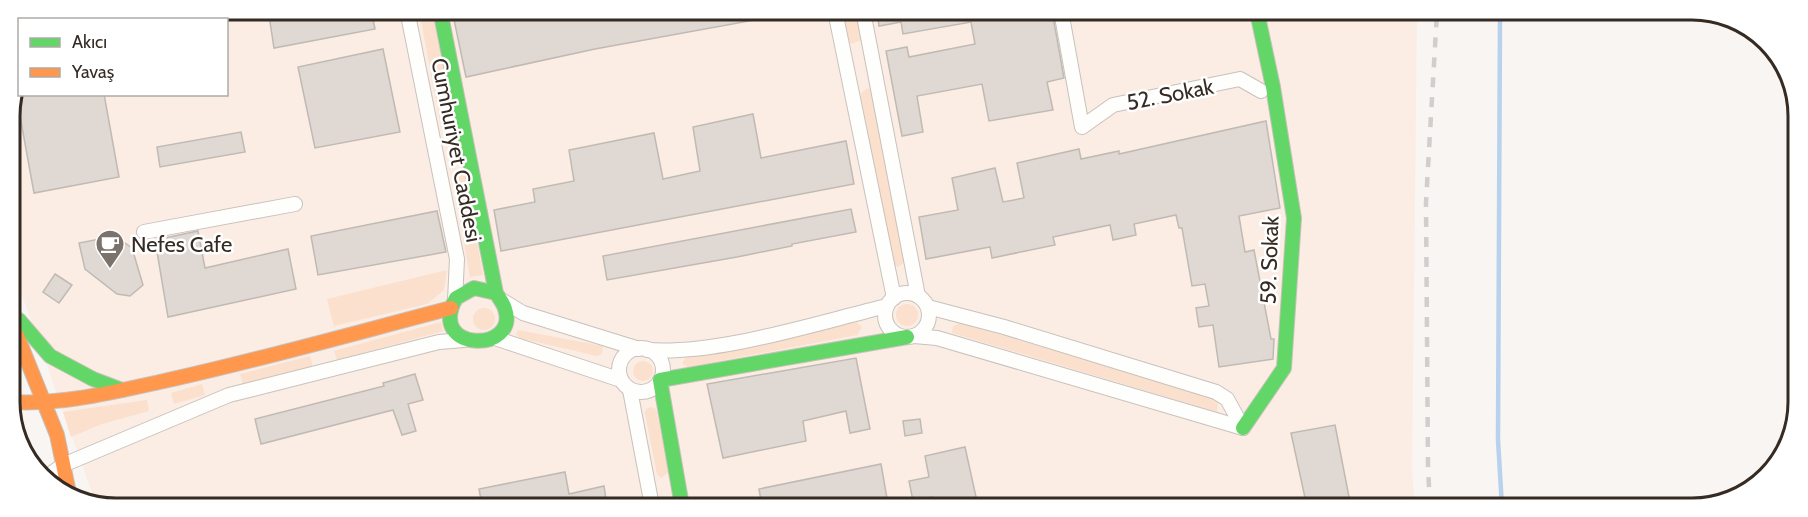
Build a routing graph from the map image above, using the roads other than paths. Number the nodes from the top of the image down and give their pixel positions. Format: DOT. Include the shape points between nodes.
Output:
graph roads {
  1 [pos="409,20"];
  2 [pos="442,20"];
  3 [pos="837,20"];
  4 [pos="865,20"];
  5 [pos="1063,20"];
  6 [pos="1259,20"];
  7 [pos="1261,92"];
  8 [pos="295,204"];
  9 [pos="144,232"];
  10 [pos="918,296"];
  11 [pos="500,297"];
  12 [pos="890,302"];
  13 [pos="453,304"];
  14 [pos="928,307"];
  15 [pos="20,322"];
  16 [pos="910,337"];
  17 [pos="495,338"];
  18 [pos="464,340"];
  19 [pos="20,343"];
  20 [pos="643,349"];
  21 [pos="660,380"];
  22 [pos="626,385"];
  23 [pos="122,390"];
  24 [pos="20,403"];
  25 [pos="44,404"];
  26 [pos="1243,428"];
  27 [pos="63,465"];
  28 [pos="52,473"];
  29 [pos="67,485"];
  30 [pos="650,498"];
  31 [pos="681,498"];
  1 -- 13 [label="street, Cumhuriyet Caddesi" via="457,259"];
  2 -- 11 [label="main road, Cumhuriyet Caddesi"];
  3 -- 12 [label="street"];
  4 -- 10 [label="street"];
  5 -- 7 [label="street, 52. Sokak" via="1082,127 1113,105 1229,82 1240,80"];
  6 -- 26 [label="main road, 59. Sokak" via="1294,218 1284,368"];
  8 -- 9 [label="street"];
  10 -- 12 [label="street" via="904,293"];
  10 -- 14 [label="street"];
  11 -- 13 [label="main road" via="479,287 461,293"];
  11 -- 17 [label="main road" via="506,319"];
  11 -- 20 [label="street" via="524,313"];
  12 -- 16 [label="street" via="885,313 888,327"];
  12 -- 20 [label="street" via="748,339 665,351"];
  13 -- 18 [label="main road" via="452,326"];
  13 -- 23 [label="main road" via="219,369"];
  14 -- 16 [label="street" via="928,322 920,333"];
  14 -- 26 [label="street" via="1216,392 1227,399"];
  15 -- 23 [label="main road" via="50,356"];
  16 -- 21 [label="main road"];
  16 -- 26 [label="street" via="937,338"];
  17 -- 18 [label="main road" via="482,343"];
  17 -- 22 [label="street"];
  18 -- 27 [label="street" via="438,342 230,395"];
  19 -- 25 [label="main road"];
  20 -- 21 [label="street" via="659,358"];
  20 -- 22 [label="street" via="622,359 619,373"];
  21 -- 22 [label="street" via="651,390 637,392"];
  21 -- 31 [label="main road"];
  22 -- 30 [label="street"];
  23 -- 25 [label="main road"];
  24 -- 25 [label="main road"];
  25 -- 27 [label="main road" via="57,435"];
  27 -- 28 [label="street"];
  27 -- 29 [label="main road"];
}
